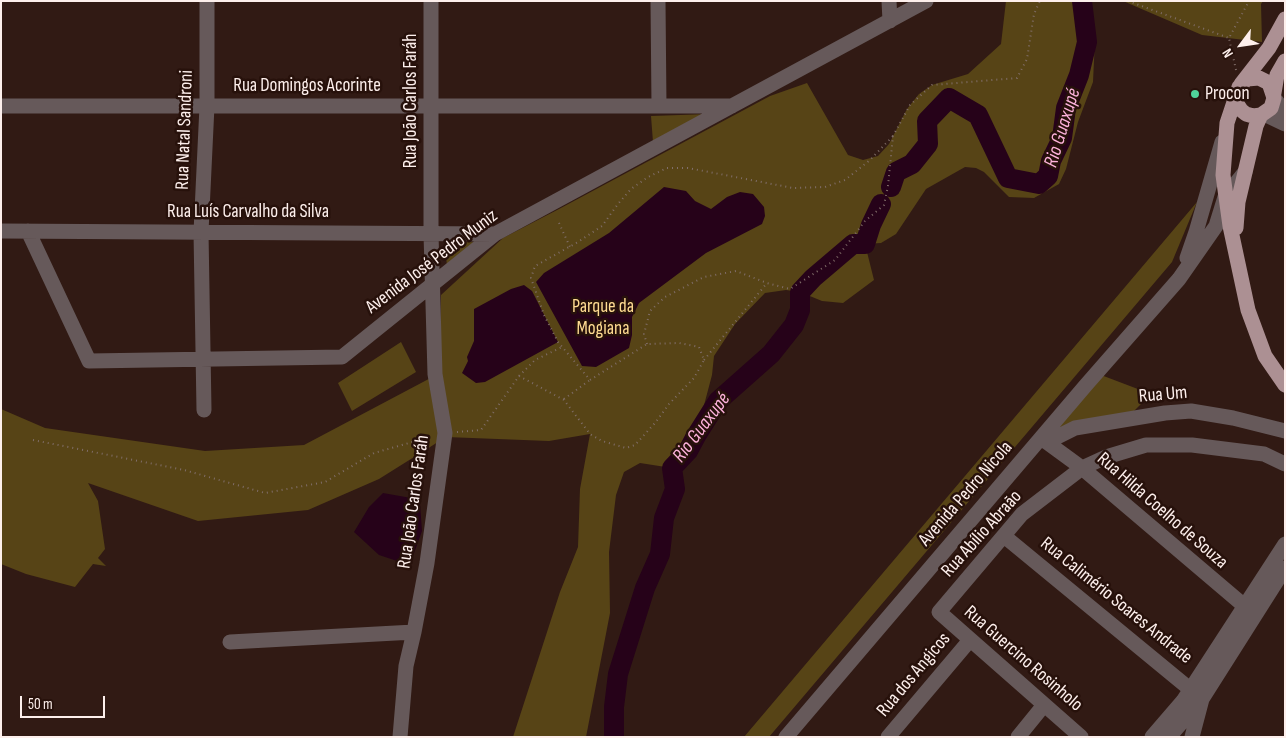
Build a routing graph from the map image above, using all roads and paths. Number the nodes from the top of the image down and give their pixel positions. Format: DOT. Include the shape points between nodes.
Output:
graph roads {
  1 [pos="207,1"];
  2 [pos="431,1"];
  3 [pos="658,1"];
  4 [pos="889,1"];
  5 [pos="926,1"];
  6 [pos="1040,1"];
  7 [pos="1128,1"];
  8 [pos="1249,1"];
  9 [pos="1285,19"];
  10 [pos="890,21"];
  11 [pos="1229,38"];
  12 [pos="1285,61"];
  13 [pos="1237,91"];
  14 [pos="1274,96"];
  15 [pos="1,106"];
  16 [pos="207,106"];
  17 [pos="431,106"];
  18 [pos="659,106"];
  19 [pos="733,106"];
  20 [pos="1285,112"];
  21 [pos="1262,115"];
  22 [pos="1227,123"];
  23 [pos="1285,124"];
  24 [pos="893,136"];
  25 [pos="1245,172"];
  26 [pos="1225,197"];
  27 [pos="559,223"];
  28 [pos="1223,226"];
  29 [pos="1,231"];
  30 [pos="28,231"];
  31 [pos="201,232"];
  32 [pos="431,234"];
  33 [pos="495,234"];
  34 [pos="570,247"];
  35 [pos="1235,247"];
  36 [pos="1179,279"];
  37 [pos="767,283"];
  38 [pos="432,285"];
  39 [pos="646,344"];
  40 [pos="562,347"];
  41 [pos="203,359"];
  42 [pos="704,360"];
  43 [pos="519,376"];
  44 [pos="590,380"];
  45 [pos="1285,385"];
  46 [pos="564,400"];
  47 [pos="204,410"];
  48 [pos="1285,431"];
  49 [pos="445,434"];
  50 [pos="32,440"];
  51 [pos="1044,440"];
  52 [pos="1285,464"];
  53 [pos="1082,468"];
  54 [pos="1004,536"];
  55 [pos="1285,544"];
  56 [pos="1285,568"];
  57 [pos="1249,611"];
  58 [pos="939,612"];
  59 [pos="414,632"];
  60 [pos="970,640"];
  61 [pos="230,642"];
  62 [pos="1196,694"];
  63 [pos="1044,705"];
  64 [pos="400,737"];
  65 [pos="786,737"];
  66 [pos="888,737"];
  67 [pos="1018,737"];
  68 [pos="1081,737"];
  69 [pos="1152,737"];
  70 [pos="1169,737"];
  71 [pos="1192,737"];
  1 -- 16 [label="street, Rua Natal Sandroni"];
  2 -- 17 [label="street, Rua João Carlos Faráh"];
  3 -- 18 [label="street"];
  4 -- 10 [label="street"];
  5 -- 10 [label="street, Avenida José Pedro Muniz"];
  6 -- 24 [label="path" via="1034,14 1027,59 1017,78 932,85 910,105"];
  7 -- 11 [label="path"];
  8 -- 11 [label="path"];
  9 -- 13 [label="main road" via="1269,48"];
  10 -- 19 [label="street, Avenida José Pedro Muniz"];
  11 -- 13 [label="path"];
  12 -- 14 [label="main road" via="1277,75"];
  13 -- 14 [label="main road" via="1248,79 1259,78 1269,83"];
  13 -- 21 [label="main road" via="1237,104 1241,110 1253,116"];
  13 -- 22 [label="main road"];
  14 -- 20 [label="street"];
  14 -- 21 [label="main road" via="1271,108"];
  15 -- 16 [label="street, Rua Domingos Acorinte"];
  16 -- 17 [label="street, Rua Domingos Acorinte"];
  16 -- 31 [label="street, Rua Natal Sandroni"];
  17 -- 18 [label="street, Rua Domingos Acorinte"];
  17 -- 32 [label="street, Rua João Carlos Faráh"];
  18 -- 19 [label="street, Rua Domingos Acorinte"];
  19 -- 33 [label="street, Avenida José Pedro Muniz"];
  21 -- 23 [label="street"];
  21 -- 25 [label="main road" via="1256,126"];
  22 -- 26 [label="main road" via="1223,175"];
  22 -- 36 [label="street, Avenida Pedro Nicola"];
  24 -- 34 [label="path" via="845,180 825,187 793,188 688,168 666,168 631,189 602,226"];
  24 -- 37 [label="path" via="884,205 865,221 835,260 790,289"];
  25 -- 26 [label="street"];
  25 -- 35 [label="main road" via="1238,202"];
  26 -- 28 [label="main road"];
  27 -- 34 [label="path"];
  28 -- 35 [label="main road"];
  28 -- 36 [label="street, Avenida Pedro Nicola"];
  29 -- 30 [label="street, Rua Luís Carvalho da Silva"];
  30 -- 31 [label="street, Rua Luís Carvalho da Silva"];
  30 -- 41 [label="street, Avenida José Pedro Muniz" via="89,362"];
  31 -- 32 [label="street, Rua Luís Carvalho da Silva"];
  31 -- 41 [label="street, Rua Natal Sandroni"];
  32 -- 33 [label="street, Rua Luís Carvalho da Silva"];
  32 -- 38 [label="street, Rua João Carlos Faráh"];
  33 -- 38 [label="street, Avenida José Pedro Muniz"];
  34 -- 40 [label="path" via="535,266 531,278 544,315"];
  35 -- 45 [label="main road" via="1248,310 1265,356"];
  36 -- 51 [label="street, Avenida Pedro Nicola" via="1086,385"];
  37 -- 39 [label="path" via="736,271 704,277 666,297 650,310 644,334"];
  37 -- 42 [label="path"];
  38 -- 41 [label="street, Avenida José Pedro Muniz" via="342,357"];
  38 -- 49 [label="street, Rua João Carlos Faráh" via="436,374"];
  39 -- 42 [label="path" via="679,343 699,347"];
  39 -- 44 [label="path"];
  40 -- 43 [label="path" via="536,360"];
  40 -- 44 [label="path"];
  41 -- 47 [label="street, Rua Natal Sandroni"];
  42 -- 46 [label="path" via="694,378 655,423 635,445 626,448 590,434"];
  43 -- 46 [label="path"];
  43 -- 49 [label="path" via="481,430"];
  44 -- 46 [label="path"];
  48 -- 51 [label="street, Rua Um" via="1191,411 1075,428"];
  49 -- 50 [label="path" via="374,453 325,482 264,493 184,470"];
  49 -- 59 [label="street, Rua João Carlos Faráh"];
  51 -- 53 [label="street, Rua Hilda Coelho de Souza"];
  51 -- 65 [label="street, Avenida Pedro Nicola"];
  52 -- 53 [label="street, Rua Abílio Abraão" via="1264,454 1227,448 1146,444"];
  53 -- 54 [label="street, Rua Abílio Abraão" via="1022,514"];
  53 -- 57 [label="street, Rua Hilda Coelho de Souza"];
  54 -- 58 [label="street, Rua Abílio Abraão"];
  54 -- 62 [label="street, Rua Calimério Soares Andrade"];
  55 -- 57 [label="street"];
  56 -- 57 [label="street"];
  57 -- 62 [label="street"];
  58 -- 60 [label="street, Rua Guercino Rosinholo"];
  59 -- 61 [label="street"];
  59 -- 64 [label="street, Rua João Carlos Faráh" via="406,666"];
  60 -- 63 [label="street, Rua Guercino Rosinholo"];
  60 -- 66 [label="street, Rua dos Angicos"];
  62 -- 69 [label="street" via="1184,701"];
  62 -- 70 [label="street"];
  62 -- 71 [label="street"];
  63 -- 67 [label="street"];
  63 -- 68 [label="street, Rua Guercino Rosinholo"];
}
